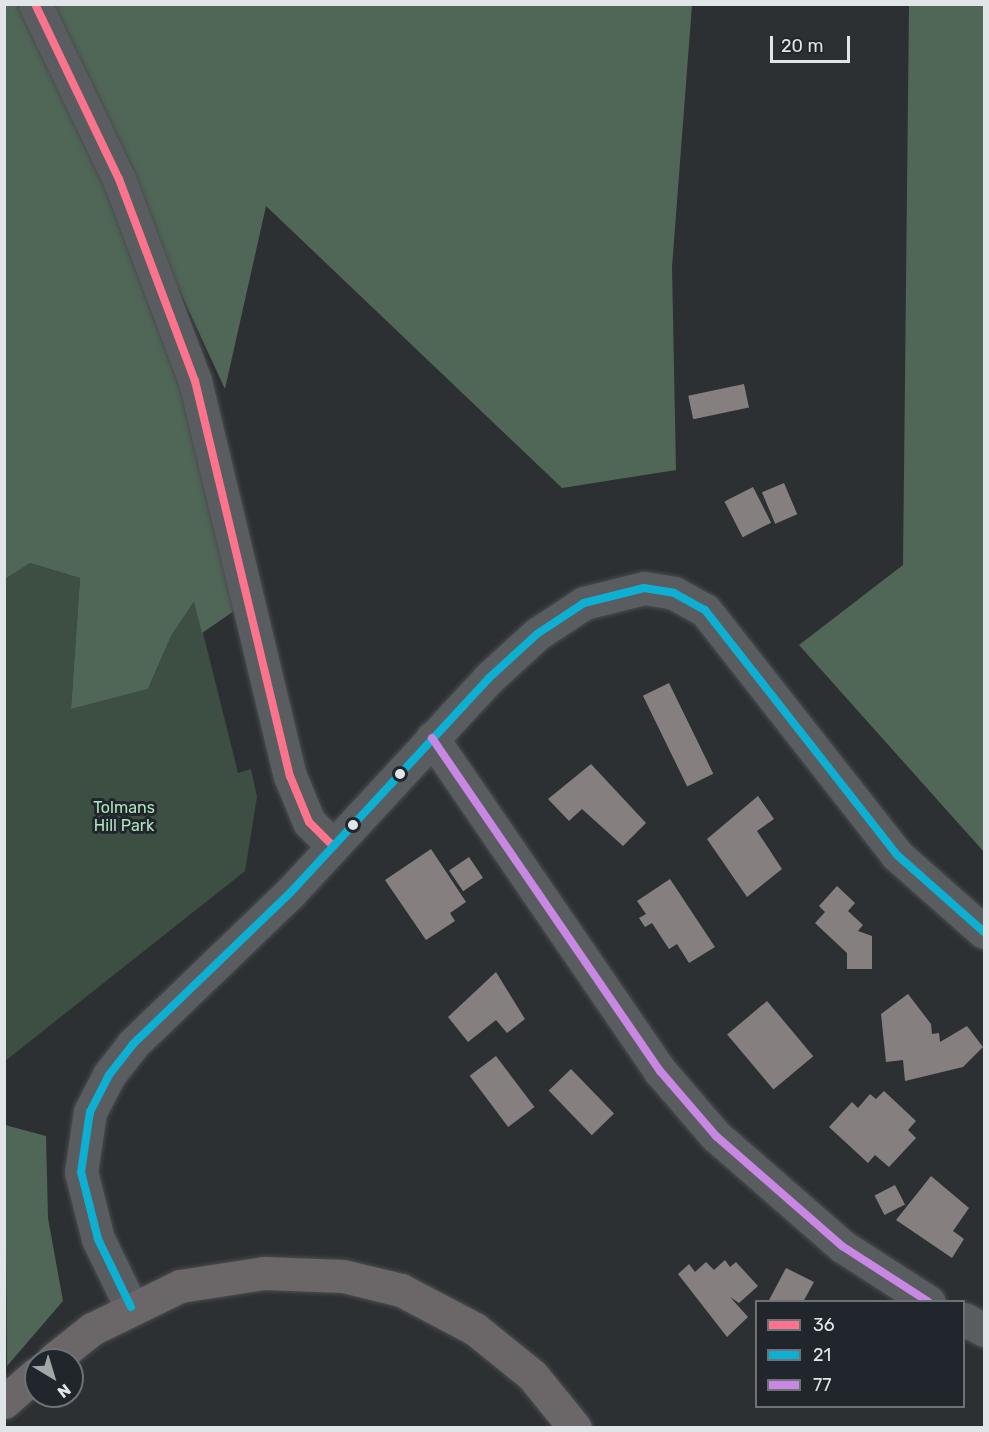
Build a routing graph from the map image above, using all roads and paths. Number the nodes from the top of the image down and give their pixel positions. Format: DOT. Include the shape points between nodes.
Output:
graph roads {
  1 [pos="35,4"];
  2 [pos="432,738"];
  3 [pos="333,846"];
  4 [pos="984,932"];
  5 [pos="926,1300"];
  6 [pos="131,1307"];
  7 [pos="965,1320"];
  8 [pos="984,1330"];
  9 [pos="70,1348"];
  10 [pos="24,1384"];
  11 [pos="4,1402"];
  12 [pos="574,1428"];
  1 -- 3 [label="street" via="119,179 191,371 290,776 309,822"];
  2 -- 3 [label="street"];
  2 -- 4 [label="street" via="537,634 584,603 626,590 674,593 718,624 897,855"];
  2 -- 5 [label="street" via="660,1071 716,1136 842,1246"];
  3 -- 6 [label="street" via="132,1044 90,1112 81,1172 87,1207"];
  6 -- 9 [label="main road"];
  6 -- 12 [label="main road" via="180,1286 229,1276 303,1271 366,1281 429,1303 475,1329 532,1375"];
  7 -- 8 [label="street"];
  10 -- 11 [label="main road"];
}
